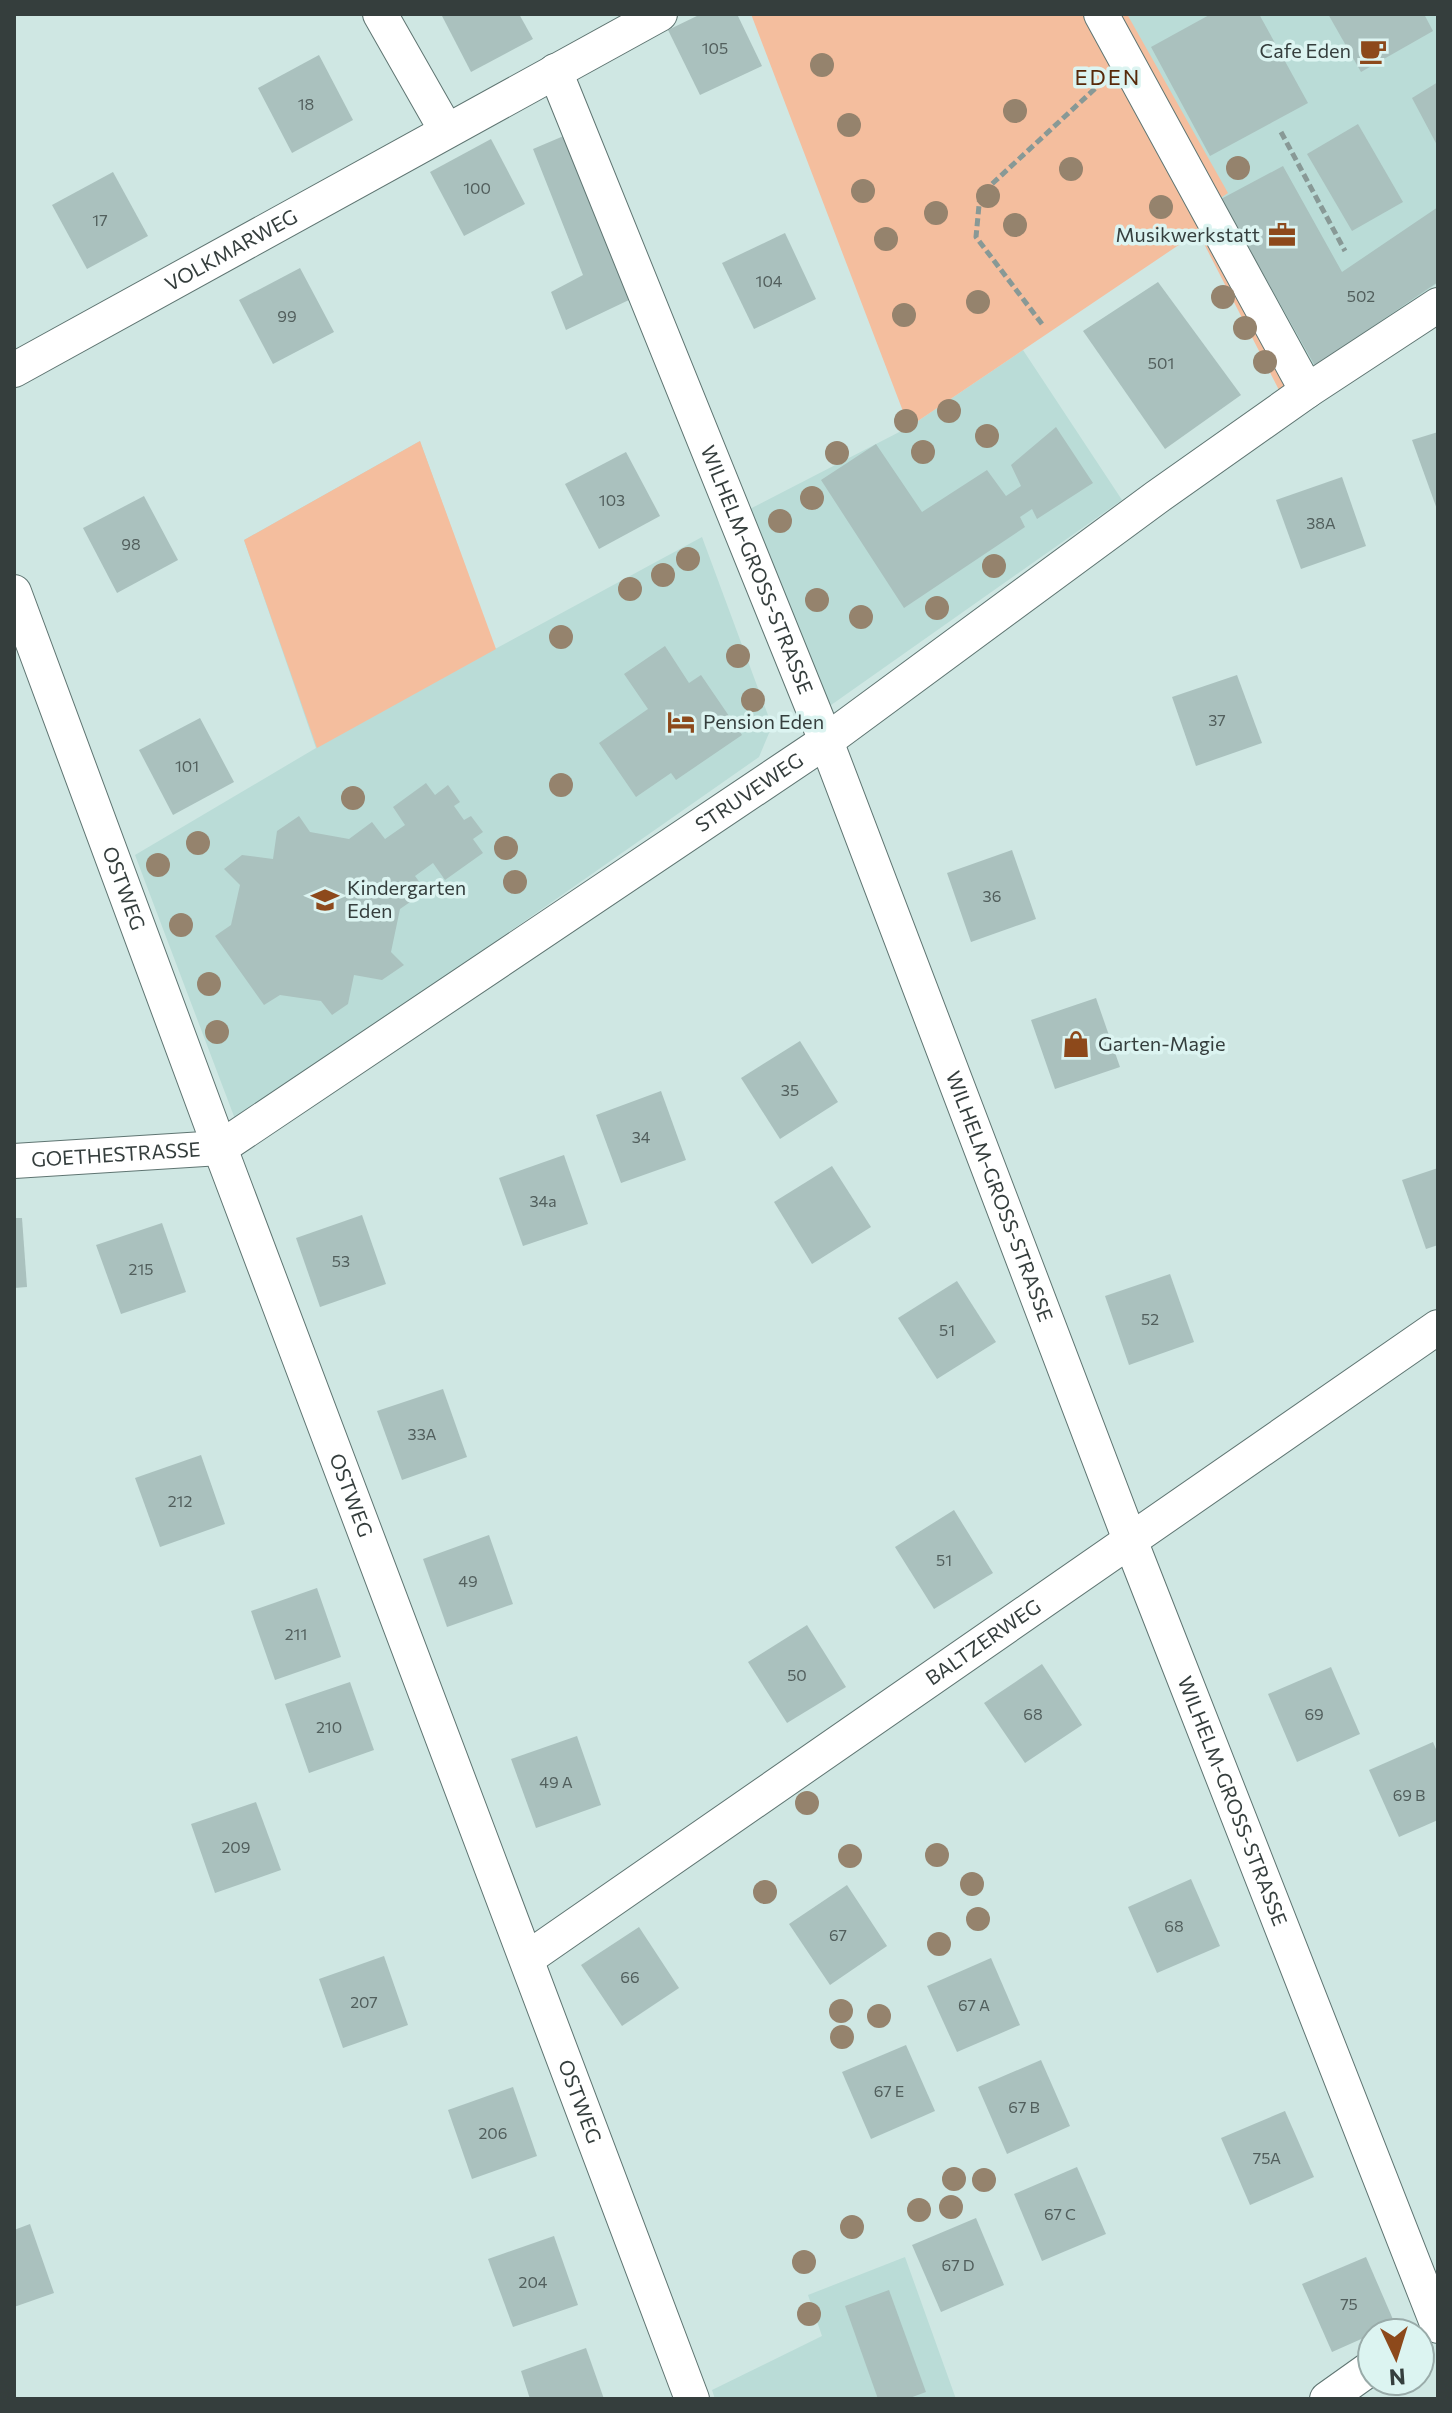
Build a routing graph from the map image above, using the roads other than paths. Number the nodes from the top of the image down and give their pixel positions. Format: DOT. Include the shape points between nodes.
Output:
graph roads {
  1 [pos="380,14"];
  2 [pos="660,14"];
  3 [pos="1101,14"];
  4 [pos="555,71"];
  5 [pos="446,130"];
  6 [pos="1438,305"];
  7 [pos="14,370"];
  8 [pos="1307,391"];
  9 [pos="14,592"];
  10 [pos="826,741"];
  11 [pos="220,1148"];
  12 [pos="14,1161"];
  13 [pos="1438,1327"];
  14 [pos="1130,1540"];
  15 [pos="528,1958"];
  16 [pos="1430,2317"];
  17 [pos="1356,2378"];
  18 [pos="692,2399"];
  19 [pos="1327,2399"];
  1 -- 5 [label="street"];
  2 -- 4 [label="street, VOLKMARWEG"];
  3 -- 8 [label="street"];
  4 -- 5 [label="street, VOLKMARWEG"];
  4 -- 10 [label="street, WILHELM-GROSS-STRASSE"];
  5 -- 7 [label="street, VOLKMARWEG"];
  6 -- 8 [label="street, STRUVEWEG"];
  8 -- 10 [label="street, STRUVEWEG"];
  9 -- 11 [label="street, OSTWEG"];
  10 -- 11 [label="street, STRUVEWEG"];
  10 -- 14 [label="street, WILHELM-GROSS-STRASSE"];
  11 -- 12 [label="street, GOETHESTRASSE"];
  11 -- 15 [label="street, OSTWEG"];
  13 -- 14 [label="street, BALTZERWEG"];
  14 -- 15 [label="street, BALTZERWEG"];
  14 -- 16 [label="street, WILHELM-GROSS-STRASSE"];
  15 -- 18 [label="street, OSTWEG"];
  17 -- 19 [label="street"];
}
